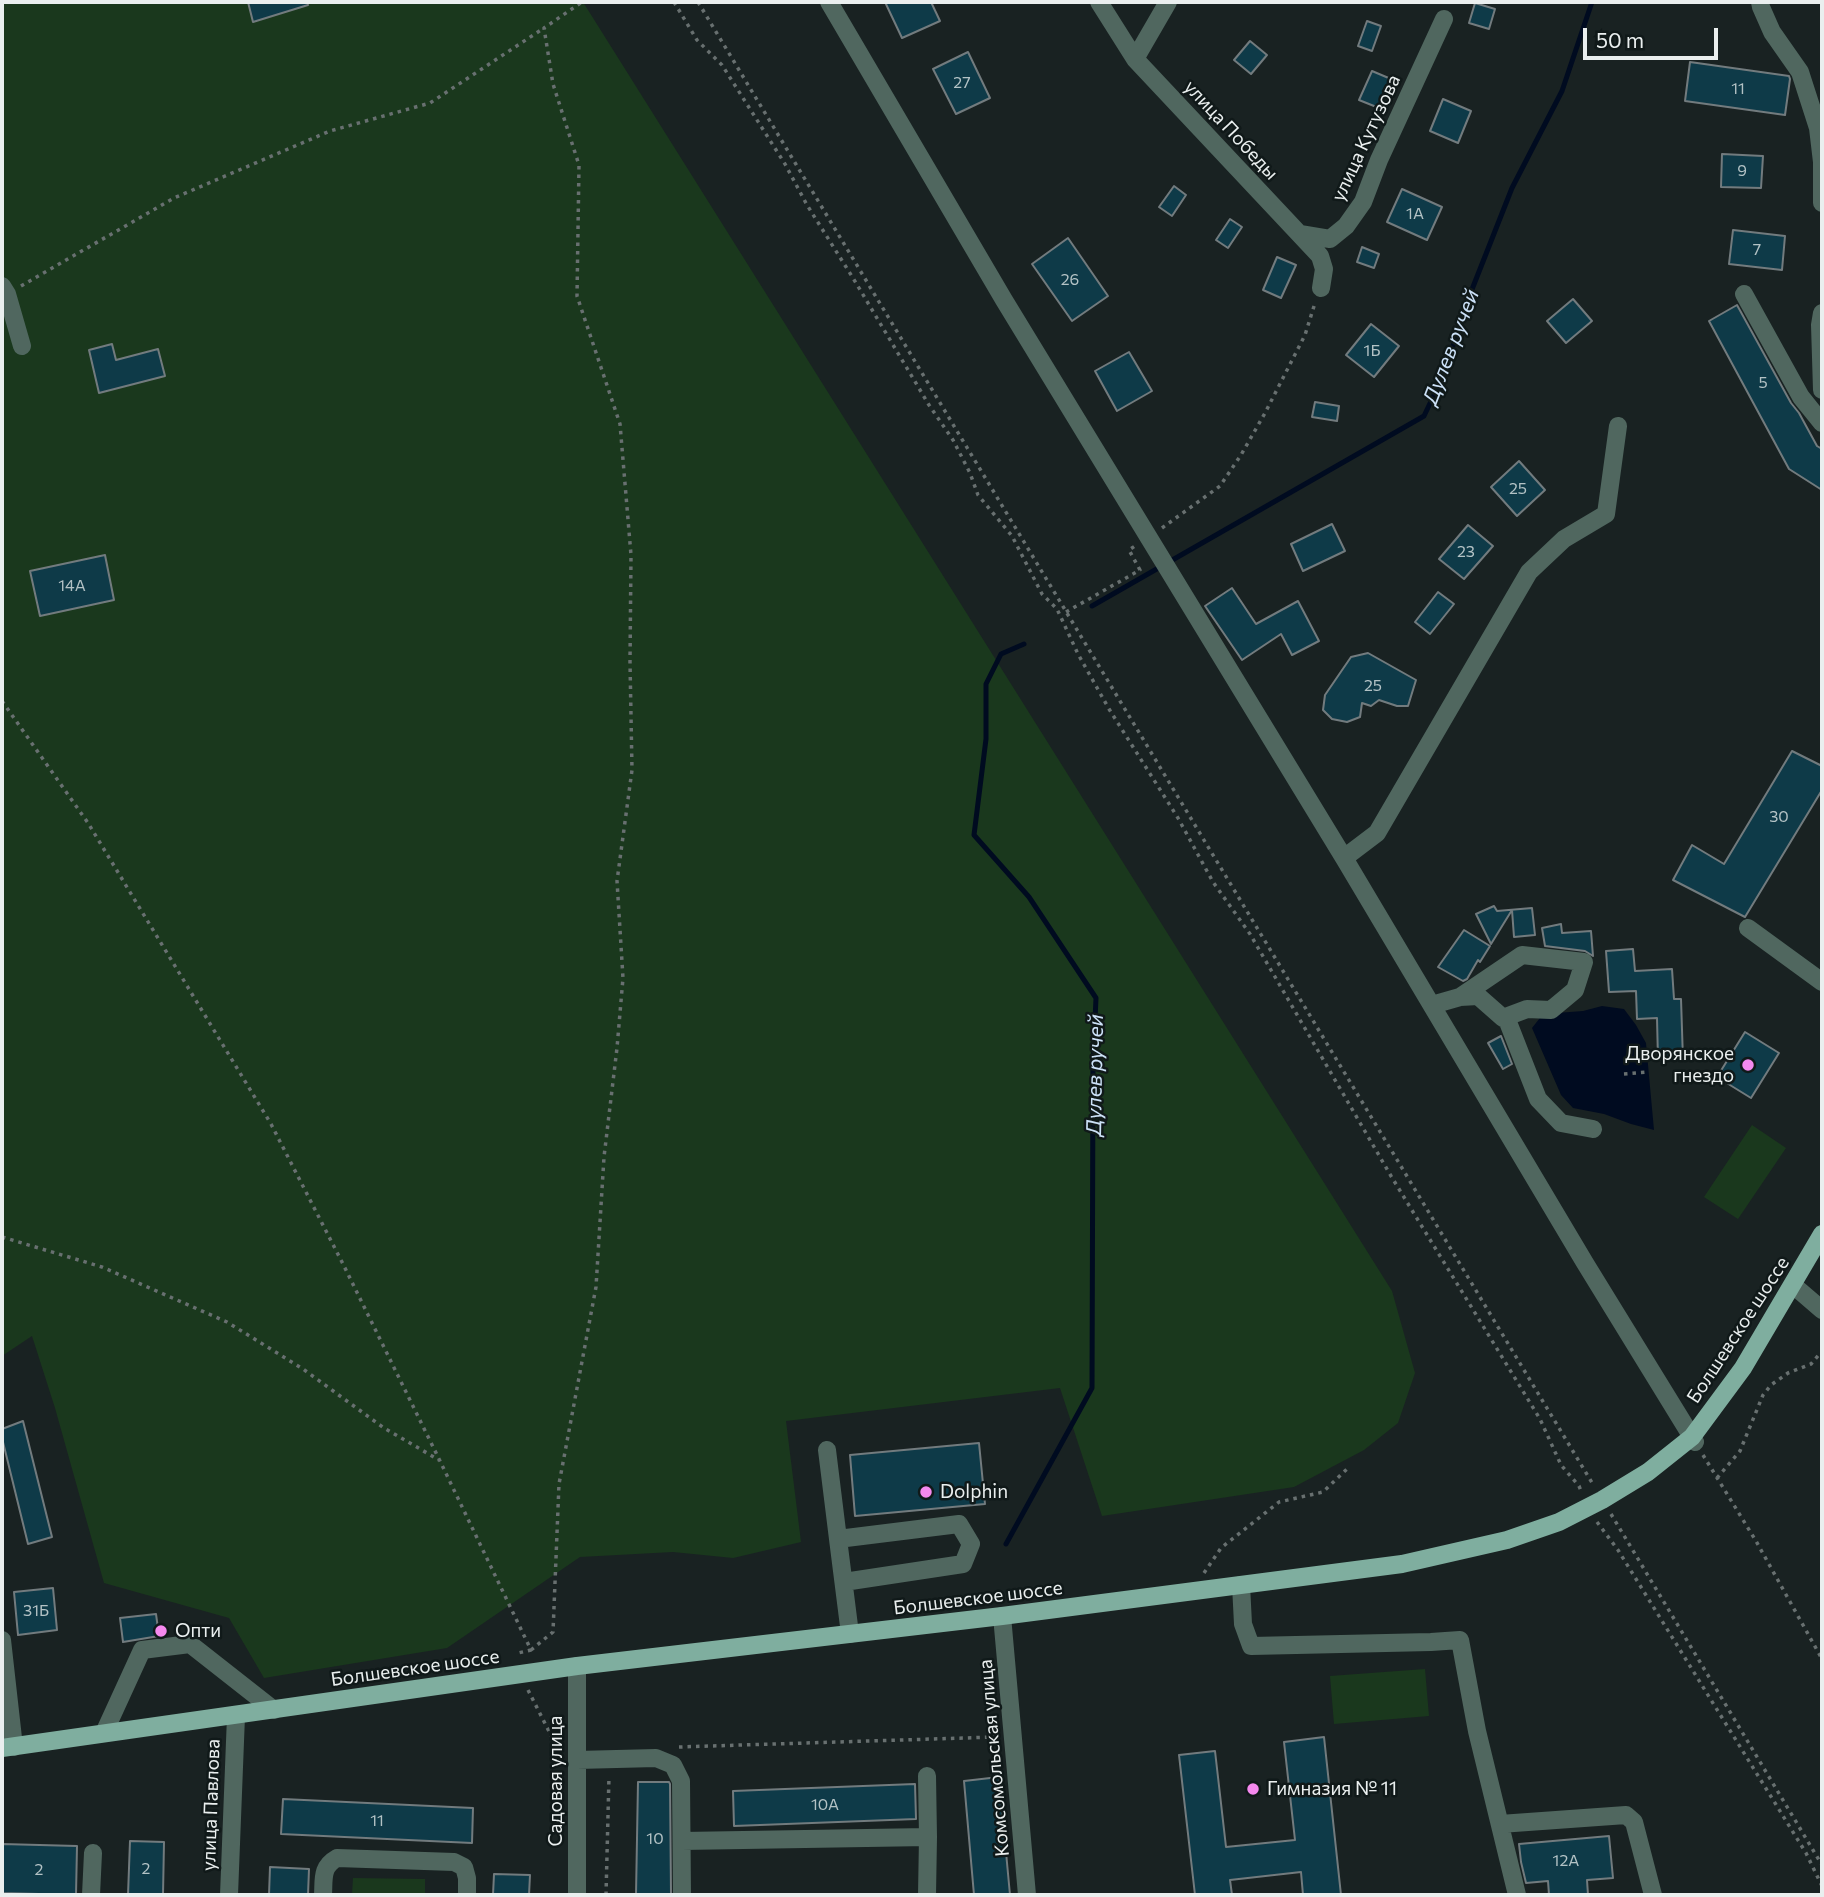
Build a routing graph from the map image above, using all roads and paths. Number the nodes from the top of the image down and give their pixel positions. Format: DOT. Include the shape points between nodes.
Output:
graph roads {
  1 [pos="582,2"];
  2 [pos="674,2"];
  3 [pos="698,2"];
  4 [pos="829,2"];
  5 [pos="1100,2"];
  6 [pos="1168,2"];
  7 [pos="1760,2"];
  8 [pos="1444,19"];
  9 [pos="544,28"];
  10 [pos="1135,59"];
  11 [pos="1822,203"];
  12 [pos="1300,234"];
  13 [pos="1321,288"];
  14 [pos="4,290"];
  15 [pos="1744,294"];
  16 [pos="1822,313"];
  17 [pos="22,346"];
  18 [pos="1822,390"];
  19 [pos="1822,423"];
  20 [pos="1618,426"];
  21 [pos="1153,545"];
  22 [pos="1140,570"];
  23 [pos="1066,612"];
  24 [pos="1060,615"];
  25 [pos="2,701"];
  26 [pos="1344,858"];
  27 [pos="1748,928"];
  28 [pos="1822,982"];
  29 [pos="1460,997"];
  30 [pos="1432,1006"];
  31 [pos="1506,1017"];
  32 [pos="1648,1072"];
  33 [pos="1624,1074"];
  34 [pos="1593,1129"];
  35 [pos="1822,1234"];
  36 [pos="2,1237"];
  37 [pos="1793,1285"];
  38 [pos="1822,1310"];
  39 [pos="1822,1351"];
  40 [pos="1694,1440"];
  41 [pos="827,1450"];
  42 [pos="440,1461"];
  43 [pos="1348,1468"];
  44 [pos="1717,1478"];
  45 [pos="1594,1504"];
  46 [pos="838,1539"];
  47 [pos="844,1582"];
  48 [pos="1241,1585"];
  49 [pos="1190,1592"];
  50 [pos="1002,1616"];
  51 [pos="850,1634"];
  52 [pos="2,1640"];
  53 [pos="531,1650"];
  54 [pos="519,1653"];
  55 [pos="1822,1659"];
  56 [pos="577,1666"];
  57 [pos="523,1689"];
  58 [pos="274,1710"];
  59 [pos="236,1716"];
  60 [pos="104,1733"];
  61 [pos="1000,1736"];
  62 [pos="8,1747"];
  63 [pos="680,1747"];
  64 [pos="577,1755"];
  65 [pos="609,1759"];
  66 [pos="927,1776"];
  67 [pos="1500,1824"];
  68 [pos="928,1837"];
  69 [pos="682,1841"];
  70 [pos="93,1853"];
  71 [pos="1822,1865"];
  72 [pos="1822,1886"];
  73 [pos="91,1895"];
  74 [pos="229,1895"];
  75 [pos="323,1895"];
  76 [pos="467,1895"];
  77 [pos="577,1895"];
  78 [pos="606,1895"];
  79 [pos="682,1895"];
  80 [pos="927,1895"];
  81 [pos="1027,1895"];
  82 [pos="1517,1895"];
  83 [pos="1653,1895"];
  1 -- 9 [label="path"];
  2 -- 24 [label="path" via="696,40 722,65 953,440 978,495 1012,536 1042,594"];
  3 -- 23 [label="path"];
  4 -- 21 [label="street"];
  5 -- 10 [label="street, улица Победы"];
  6 -- 10 [label="street"];
  7 -- 11 [label="street" via="1772,32 1800,72 1818,128"];
  8 -- 12 [label="street, улица Кутузова" via="1363,202 1330,239"];
  9 -- 14 [label="path" via="430,103 330,131 174,198"];
  9 -- 53 [label="path" via="553,84 579,165 577,296 621,424 631,555 632,770 617,881 622,978 596,1287 559,1484 553,1633"];
  10 -- 12 [label="street, улица Победы"];
  12 -- 13 [label="street, улица Победы" via="1320,256 1324,269"];
  13 -- 21 [label="path" via="1305,335 1241,455 1220,486"];
  14 -- 17 [label="street"];
  15 -- 19 [label="street" via="1801,397"];
  16 -- 18 [label="street"];
  20 -- 26 [label="street" via="1606,514 1564,538 1530,572 1377,833"];
  21 -- 26 [label="street"];
  22 -- 23 [label="path"];
  23 -- 24 [label="path"];
  23 -- 45 [label="path"];
  24 -- 45 [label="path" via="1103,698 1540,1419 1561,1465"];
  25 -- 42 [label="path" via="88,823 271,1124"];
  26 -- 30 [label="street"];
  27 -- 28 [label="street"];
  29 -- 30 [label="street"];
  29 -- 31 [label="street" via="1478,996"];
  29 -- 31 [label="street" via="1522,955 1584,962 1576,990 1551,1010 1527,1009"];
  30 -- 40 [label="street"];
  31 -- 34 [label="street" via="1538,1099 1561,1124"];
  32 -- 33 [label="path"];
  35 -- 37 [label="main road, Болшевское шоссе"];
  36 -- 42 [label="path" via="102,1267 227,1322 303,1369 384,1429"];
  37 -- 38 [label="street"];
  37 -- 40 [label="main road, Болшевское шоссе"];
  39 -- 44 [label="path" via="1811,1364 1771,1385 1741,1451"];
  40 -- 44 [label="path"];
  40 -- 45 [label="main road, Болшевское шоссе"];
  41 -- 46 [label="street"];
  42 -- 53 [label="path"];
  43 -- 49 [label="path" via="1323,1492 1279,1502 1222,1548"];
  44 -- 55 [label="path"];
  45 -- 48 [label="main road, Болшевское шоссе" via="1507,1540 1402,1564"];
  45 -- 71 [label="path"];
  45 -- 72 [label="path"];
  46 -- 47 [label="street"];
  46 -- 47 [label="street" via="959,1524 971,1545 963,1564"];
  47 -- 51 [label="street"];
  48 -- 49 [label="main road, Болшевское шоссе"];
  48 -- 67 [label="street" via="1243,1624 1251,1646 1460,1640 1476,1731"];
  49 -- 50 [label="main road, Болшевское шоссе"];
  50 -- 51 [label="main road, Болшевское шоссе"];
  50 -- 81 [label="street, Комсомольская улица"];
  51 -- 56 [label="main road, Болшевское шоссе"];
  52 -- 62 [label="street"];
  53 -- 54 [label="path"];
  56 -- 58 [label="main road, Болшевское шоссе"];
  56 -- 64 [label="street, Садовая улица"];
  57 -- 64 [label="path" via="528,1689 558,1751"];
  58 -- 59 [label="main road, Болшевское шоссе"];
  58 -- 60 [label="street" via="190,1644 142,1650"];
  59 -- 60 [label="main road, Болшевское шоссе"];
  59 -- 74 [label="street, улица Павлова"];
  60 -- 62 [label="main road, Болшевское шоссе"];
  61 -- 63 [label="path"];
  64 -- 65 [label="street"];
  64 -- 77 [label="street, Садовая улица"];
  65 -- 69 [label="street" via="656,1758 673,1765 681,1781"];
  65 -- 78 [label="path"];
  66 -- 68 [label="street"];
  67 -- 82 [label="street"];
  67 -- 83 [label="street" via="1626,1815 1634,1822"];
  68 -- 69 [label="street"];
  68 -- 80 [label="street"];
  69 -- 79 [label="street"];
  70 -- 73 [label="street"];
  75 -- 76 [label="street" via="324,1871 337,1858 454,1862 464,1867"];
}
